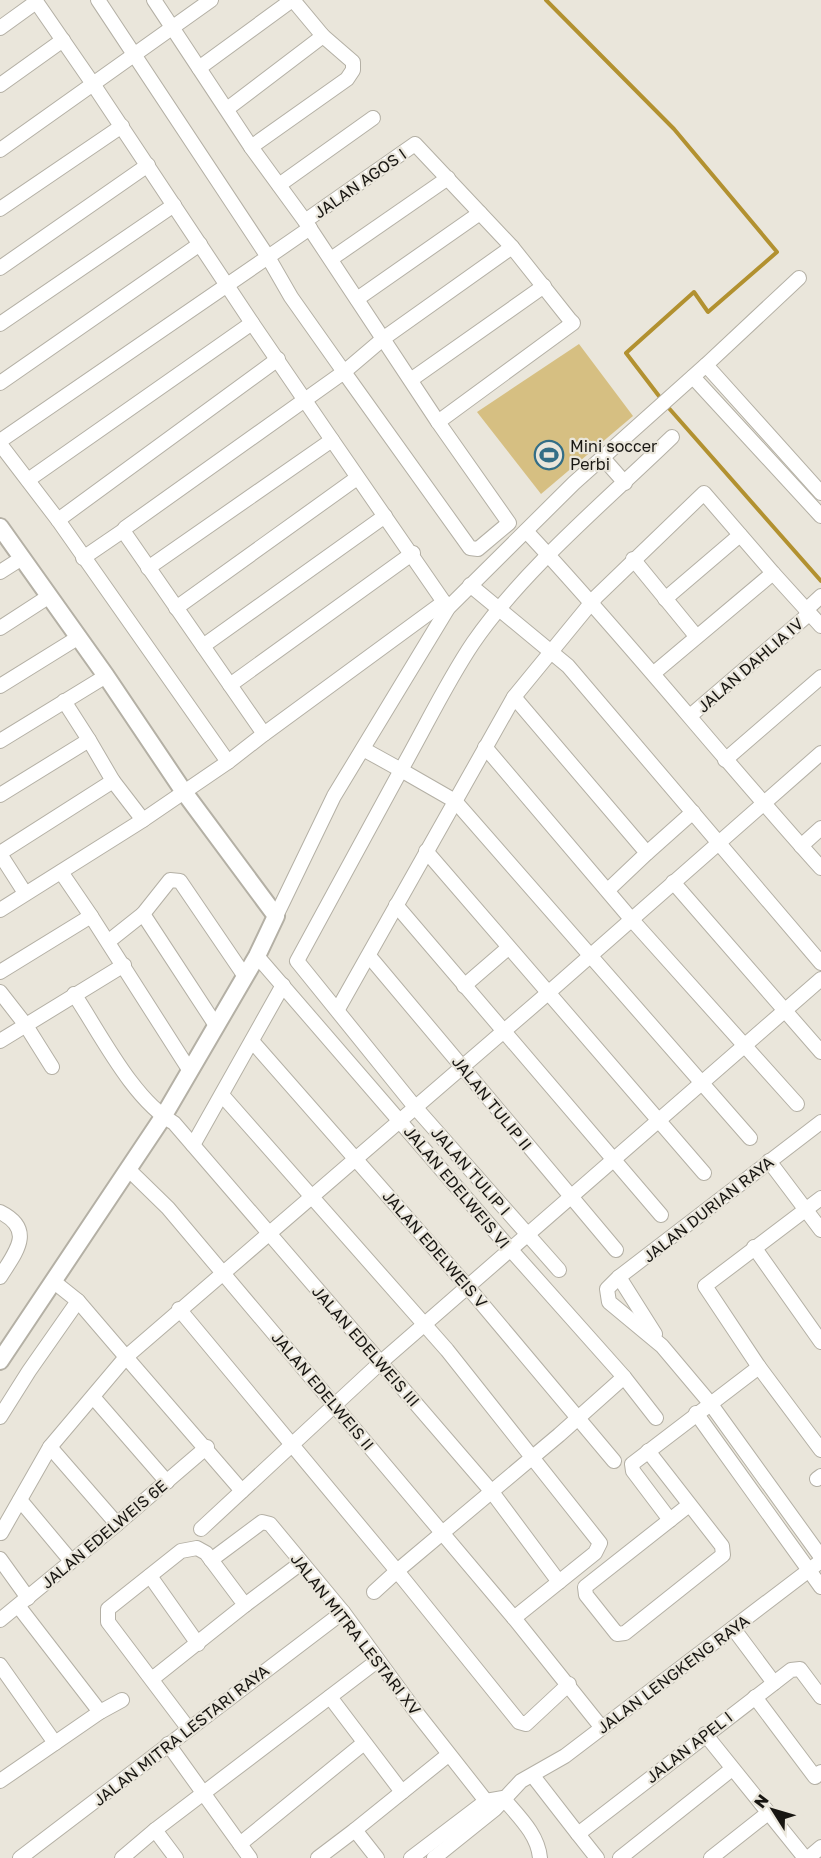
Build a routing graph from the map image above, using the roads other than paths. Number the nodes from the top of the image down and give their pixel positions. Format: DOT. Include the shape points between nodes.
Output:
graph roads {
  1 [pos="98,0"];
  2 [pos="154,0"];
  3 [pos="210,0"];
  4 [pos="293,0"];
  5 [pos="36,1"];
  6 [pos="0,28"];
  7 [pos="172,28"];
  8 [pos="323,36"];
  9 [pos="63,40"];
  10 [pos="135,55"];
  11 [pos="199,68"];
  12 [pos="93,84"];
  13 [pos="0,86"];
  14 [pos="227,109"];
  15 [pos="373,118"];
  16 [pos="122,126"];
  17 [pos="250,147"];
  18 [pos="0,150"];
  19 [pos="148,165"];
  20 [pos="448,178"];
  21 [pos="279,185"];
  22 [pos="174,205"];
  23 [pos="0,209"];
  24 [pos="480,213"];
  25 [pos="308,225"];
  26 [pos="200,244"];
  27 [pos="512,247"];
  28 [pos="268,257"];
  29 [pos="331,259"];
  30 [pos="0,268"];
  31 [pos="799,278"];
  32 [pos="226,284"];
  33 [pos="544,286"];
  34 [pos="357,299"];
  35 [pos="252,323"];
  36 [pos="0,324"];
  37 [pos="384,338"];
  38 [pos="278,359"];
  39 [pos="706,365"];
  40 [pos="344,372"];
  41 [pos="693,377"];
  42 [pos="412,380"];
  43 [pos="0,383"];
  44 [pos="305,402"];
  45 [pos="438,422"];
  46 [pos="672,436"];
  47 [pos="332,440"];
  48 [pos="0,442"];
  49 [pos="603,458"];
  50 [pos="357,478"];
  51 [pos="28,480"];
  52 [pos="625,483"];
  53 [pos="821,493"];
  54 [pos="385,516"];
  55 [pos="821,516"];
  56 [pos="58,520"];
  57 [pos="0,527"];
  58 [pos="124,530"];
  59 [pos="526,531"];
  60 [pos="740,535"];
  61 [pos="413,553"];
  62 [pos="549,556"];
  63 [pos="22,558"];
  64 [pos="83,558"];
  65 [pos="633,559"];
  66 [pos="148,568"];
  67 [pos="0,572"];
  68 [pos="773,573"];
  69 [pos="470,585"];
  70 [pos="821,596"];
  71 [pos="48,597"];
  72 [pos="665,599"];
  73 [pos="592,602"];
  74 [pos="446,605"];
  75 [pos="176,608"];
  76 [pos="500,609"];
  77 [pos="808,612"];
  78 [pos="821,626"];
  79 [pos="0,628"];
  80 [pos="696,636"];
  81 [pos="79,637"];
  82 [pos="203,646"];
  83 [pos="550,650"];
  84 [pos="654,674"];
  85 [pos="106,676"];
  86 [pos="821,677"];
  87 [pos="230,685"];
  88 [pos="0,686"];
  89 [pos="514,697"];
  90 [pos="64,700"];
  91 [pos="690,716"];
  92 [pos="264,734"];
  93 [pos="89,740"];
  94 [pos="0,741"];
  95 [pos="484,747"];
  96 [pos="367,751"];
  97 [pos="821,753"];
  98 [pos="725,760"];
  99 [pos="228,762"];
  100 [pos="398,768"];
  101 [pos="113,781"];
  102 [pos="184,792"];
  103 [pos="0,795"];
  104 [pos="455,801"];
  105 [pos="764,803"];
  106 [pos="693,812"];
  107 [pos="143,820"];
  108 [pos="821,828"];
  109 [pos="719,844"];
  110 [pos="801,846"];
  111 [pos="426,851"];
  112 [pos="646,853"];
  113 [pos="0,854"];
  114 [pos="821,868"];
  115 [pos="61,872"];
  116 [pos="673,882"];
  117 [pos="608,890"];
  118 [pos="26,893"];
  119 [pos="396,905"];
  120 [pos="0,910"];
  121 [pos="142,914"];
  122 [pos="91,916"];
  123 [pos="276,916"];
  124 [pos="632,920"];
  125 [pos="109,941"];
  126 [pos="508,948"];
  127 [pos="591,954"];
  128 [pos="369,956"];
  129 [pos="260,958"];
  130 [pos="821,963"];
  131 [pos="124,965"];
  132 [pos="0,972"];
  133 [pos="244,975"];
  134 [pos="821,979"];
  135 [pos="281,982"];
  136 [pos="464,986"];
  137 [pos="0,992"];
  138 [pos="548,993"];
  139 [pos="74,994"];
  140 [pos="338,1009"];
  141 [pos="785,1009"];
  142 [pos="26,1024"];
  143 [pos="215,1024"];
  144 [pos="503,1031"];
  145 [pos="0,1041"];
  146 [pos="252,1041"];
  147 [pos="744,1046"];
  148 [pos="821,1052"];
  149 [pos="462,1066"];
  150 [pos="52,1067"];
  151 [pos="190,1071"];
  152 [pos="702,1082"];
  153 [pos="222,1095"];
  154 [pos="797,1104"];
  155 [pos="408,1113"];
  156 [pos="168,1120"];
  157 [pos="657,1121"];
  158 [pos="821,1122"];
  159 [pos="750,1137"];
  160 [pos="190,1142"];
  161 [pos="357,1158"];
  162 [pos="613,1160"];
  163 [pos="769,1161"];
  164 [pos="704,1173"];
  165 [pos="134,1175"];
  166 [pos="311,1197"];
  167 [pos="821,1198"];
  168 [pos="571,1199"];
  169 [pos="806,1209"];
  170 [pos="0,1212"];
  171 [pos="661,1215"];
  172 [pos="821,1230"];
  173 [pos="269,1233"];
  174 [pos="519,1243"];
  175 [pos="754,1247"];
  176 [pos="616,1250"];
  177 [pos="559,1269"];
  178 [pos="222,1273"];
  179 [pos="0,1276"];
  180 [pos="619,1277"];
  181 [pos="53,1281"];
  182 [pos="467,1286"];
  183 [pos="78,1301"];
  184 [pos="179,1309"];
  185 [pos="424,1325"];
  186 [pos="821,1342"];
  187 [pos="662,1346"];
  188 [pos="126,1357"];
  189 [pos="0,1361"];
  190 [pos="380,1363"];
  191 [pos="759,1367"];
  192 [pos="624,1377"];
  193 [pos="94,1398"];
  194 [pos="334,1404"];
  195 [pos="703,1408"];
  196 [pos="0,1417"];
  197 [pos="656,1418"];
  198 [pos="578,1419"];
  199 [pos="289,1444"];
  200 [pos="50,1447"];
  201 [pos="207,1447"];
  202 [pos="821,1450"];
  203 [pos="648,1451"];
  204 [pos="533,1457"];
  205 [pos="614,1461"];
  206 [pos="167,1482"];
  207 [pos="242,1491"];
  208 [pos="492,1492"];
  209 [pos="20,1500"];
  210 [pos="689,1504"];
  211 [pos="670,1520"];
  212 [pos="117,1524"];
  213 [pos="201,1529"];
  214 [pos="442,1532"];
  215 [pos="0,1535"];
  216 [pos="0,1559"];
  217 [pos="211,1560"];
  218 [pos="71,1562"];
  219 [pos="301,1563"];
  220 [pos="815,1564"];
  221 [pos="397,1571"];
  222 [pos="150,1576"];
  223 [pos="560,1582"];
  224 [pos="821,1587"];
  225 [pos="374,1592"];
  226 [pos="23,1602"];
  227 [pos="245,1605"];
  228 [pos="343,1612"];
  229 [pos="514,1618"];
  230 [pos="0,1620"];
  231 [pos="733,1629"];
  232 [pos="198,1644"];
  233 [pos="377,1661"];
  234 [pos="0,1665"];
  235 [pos="152,1678"];
  236 [pos="774,1683"];
  237 [pos="569,1684"];
  238 [pos="330,1697"];
  239 [pos="755,1697"];
  240 [pos="821,1697"];
  241 [pos="122,1700"];
  242 [pos="100,1712"];
  243 [pos="188,1728"];
  244 [pos="602,1728"];
  245 [pos="705,1734"];
  246 [pos="55,1743"];
  247 [pos="364,1743"];
  248 [pos="168,1744"];
  249 [pos="448,1755"];
  250 [pos="732,1769"];
  251 [pos="821,1772"];
  252 [pos="3,1773"];
  253 [pos="517,1786"];
  254 [pos="204,1792"];
  255 [pos="402,1792"];
  256 [pos="486,1801"];
  257 [pos="768,1813"];
  258 [pos="155,1830"];
  259 [pos="355,1830"];
  260 [pos="578,1834"];
  261 [pos="240,1844"];
  262 [pos="821,1847"];
  263 [pos="23,1857"];
  264 [pos="123,1858"];
  265 [pos="176,1858"];
  266 [pos="250,1858"];
  267 [pos="318,1858"];
  268 [pos="376,1858"];
  269 [pos="411,1858"];
  270 [pos="434,1858"];
  271 [pos="540,1858"];
  272 [pos="597,1858"];
  273 [pos="620,1858"];
  274 [pos="711,1858"];
  275 [pos="807,1858"];
  1 -- 10 [label="street"];
  2 -- 7 [label="street"];
  3 -- 7 [label="street"];
  4 -- 8 [label="street"];
  4 -- 11 [label="street"];
  5 -- 6 [label="street"];
  5 -- 9 [label="street"];
  7 -- 10 [label="street"];
  7 -- 11 [label="street"];
  8 -- 14 [label="street"];
  8 -- 17 [label="street" via="353,62 350,75"];
  9 -- 12 [label="street"];
  9 -- 13 [label="street"];
  10 -- 12 [label="street"];
  10 -- 28 [label="street"];
  11 -- 14 [label="street"];
  12 -- 16 [label="street"];
  12 -- 18 [label="street"];
  14 -- 17 [label="street"];
  15 -- 21 [label="street"];
  16 -- 19 [label="street"];
  16 -- 23 [label="street"];
  17 -- 21 [label="street"];
  19 -- 22 [label="street"];
  19 -- 30 [label="street"];
  20 -- 24 [label="street"];
  20 -- 25 [label="street, JALAN AGOS I" via="415,144"];
  20 -- 29 [label="street"];
  21 -- 25 [label="street"];
  22 -- 26 [label="street"];
  22 -- 36 [label="street"];
  24 -- 27 [label="street"];
  24 -- 34 [label="street"];
  25 -- 28 [label="street, JALAN AGOS I"];
  25 -- 29 [label="street"];
  26 -- 32 [label="street"];
  26 -- 43 [label="street"];
  27 -- 33 [label="street"];
  27 -- 37 [label="street"];
  28 -- 32 [label="street, JALAN AGOS I"];
  28 -- 40 [label="street"];
  29 -- 34 [label="street"];
  31 -- 39 [label="street"];
  32 -- 35 [label="street"];
  32 -- 48 [label="street, JALAN AGOS I"];
  33 -- 42 [label="street"];
  33 -- 45 [label="street" via="573,323"];
  34 -- 37 [label="street"];
  35 -- 38 [label="street"];
  35 -- 51 [label="street"];
  37 -- 40 [label="street"];
  37 -- 42 [label="street"];
  38 -- 44 [label="street"];
  38 -- 56 [label="street"];
  39 -- 41 [label="street"];
  39 -- 53 [label="street"];
  40 -- 44 [label="street"];
  40 -- 45 [label="street" via="475,550 509,523"];
  41 -- 49 [label="street"];
  41 -- 55 [label="street"];
  42 -- 45 [label="street"];
  44 -- 47 [label="street"];
  44 -- 58 [label="street"];
  46 -- 52 [label="street"];
  47 -- 50 [label="street"];
  47 -- 66 [label="street"];
  48 -- 51 [label="street"];
  49 -- 52 [label="street"];
  49 -- 59 [label="street"];
  50 -- 54 [label="street"];
  50 -- 75 [label="street"];
  51 -- 56 [label="street"];
  52 -- 62 [label="street"];
  54 -- 61 [label="street"];
  54 -- 82 [label="street"];
  56 -- 64 [label="street"];
  57 -- 63 [label="street"];
  58 -- 64 [label="street"];
  58 -- 66 [label="street"];
  59 -- 62 [label="street"];
  59 -- 69 [label="street"];
  60 -- 65 [label="street" via="709,489"];
  60 -- 68 [label="street"];
  60 -- 72 [label="street"];
  61 -- 74 [label="street"];
  61 -- 87 [label="street"];
  62 -- 73 [label="street"];
  62 -- 76 [label="street"];
  63 -- 67 [label="street"];
  63 -- 71 [label="street"];
  64 -- 99 [label="street"];
  65 -- 72 [label="street"];
  65 -- 73 [label="street"];
  66 -- 75 [label="street"];
  68 -- 77 [label="street"];
  68 -- 80 [label="street"];
  69 -- 74 [label="street"];
  69 -- 76 [label="street"];
  70 -- 77 [label="street, JALAN DAHLIA IV"];
  71 -- 79 [label="street"];
  71 -- 81 [label="street"];
  72 -- 80 [label="street"];
  73 -- 83 [label="street"];
  73 -- 84 [label="street"];
  74 -- 92 [label="street"];
  74 -- 96 [label="street"];
  75 -- 82 [label="street"];
  76 -- 83 [label="street"];
  76 -- 100 [label="street" via="472,644"];
  77 -- 78 [label="street"];
  77 -- 91 [label="street, JALAN DAHLIA IV"];
  80 -- 84 [label="street"];
  81 -- 85 [label="street"];
  81 -- 88 [label="street"];
  82 -- 87 [label="street"];
  83 -- 89 [label="street"];
  83 -- 106 [label="street" via="585,685"];
  84 -- 91 [label="street"];
  85 -- 90 [label="street"];
  85 -- 102 [label="street"];
  86 -- 98 [label="street"];
  87 -- 92 [label="street"];
  89 -- 95 [label="street"];
  89 -- 112 [label="street"];
  90 -- 93 [label="street"];
  90 -- 94 [label="street"];
  91 -- 98 [label="street"];
  92 -- 99 [label="street"];
  93 -- 101 [label="street"];
  93 -- 103 [label="street"];
  95 -- 104 [label="street"];
  95 -- 117 [label="street"];
  96 -- 100 [label="street"];
  96 -- 123 [label="street" via="334,796"];
  97 -- 105 [label="street"];
  98 -- 105 [label="street"];
  99 -- 102 [label="street"];
  100 -- 104 [label="street"];
  100 -- 140 [label="street" via="297,961"];
  101 -- 107 [label="street"];
  101 -- 113 [label="street"];
  102 -- 107 [label="street"];
  102 -- 123 [label="street"];
  104 -- 111 [label="street"];
  104 -- 127 [label="street"];
  105 -- 109 [label="street"];
  105 -- 110 [label="street"];
  106 -- 109 [label="street"];
  106 -- 112 [label="street"];
  107 -- 115 [label="street"];
  108 -- 110 [label="street"];
  109 -- 116 [label="street"];
  109 -- 130 [label="street"];
  110 -- 114 [label="street"];
  111 -- 119 [label="street"];
  111 -- 126 [label="street"];
  112 -- 117 [label="street"];
  113 -- 118 [label="street"];
  115 -- 118 [label="street"];
  115 -- 122 [label="street"];
  116 -- 124 [label="street"];
  116 -- 141 [label="street"];
  117 -- 124 [label="street"];
  118 -- 120 [label="street"];
  119 -- 128 [label="street"];
  119 -- 136 [label="street"];
  121 -- 125 [label="street"];
  121 -- 133 [label="street" via="170,880 180,881"];
  121 -- 143 [label="street"];
  122 -- 125 [label="street"];
  122 -- 132 [label="street"];
  123 -- 129 [label="street"];
  124 -- 127 [label="street"];
  124 -- 147 [label="street"];
  125 -- 131 [label="street"];
  126 -- 136 [label="street"];
  126 -- 138 [label="street"];
  127 -- 138 [label="street"];
  127 -- 152 [label="street"];
  128 -- 140 [label="street"];
  128 -- 149 [label="street, JALAN TULIP II"];
  129 -- 133 [label="street"];
  129 -- 135 [label="street, JALAN EDELWEIS VI"];
  131 -- 139 [label="street"];
  131 -- 151 [label="street"];
  133 -- 143 [label="street"];
  134 -- 141 [label="street"];
  135 -- 146 [label="street"];
  135 -- 155 [label="street, JALAN EDELWEIS VI"];
  136 -- 144 [label="street"];
  137 -- 142 [label="street"];
  138 -- 144 [label="street"];
  138 -- 157 [label="street"];
  139 -- 142 [label="street"];
  139 -- 156 [label="street, JALAN EDELWEIS III" via="135,1088"];
  140 -- 155 [label="street"];
  141 -- 147 [label="street"];
  141 -- 148 [label="street"];
  142 -- 145 [label="street"];
  142 -- 150 [label="street"];
  143 -- 151 [label="street"];
  144 -- 149 [label="street"];
  144 -- 162 [label="street"];
  146 -- 153 [label="street"];
  146 -- 161 [label="street, JALAN EDELWEIS V"];
  147 -- 152 [label="street"];
  147 -- 154 [label="street"];
  149 -- 155 [label="street"];
  149 -- 168 [label="street, JALAN TULIP II"];
  151 -- 156 [label="street"];
  152 -- 157 [label="street"];
  152 -- 159 [label="street"];
  153 -- 160 [label="street"];
  153 -- 166 [label="street"];
  155 -- 161 [label="street"];
  155 -- 174 [label="street, JALAN TULIP I"];
  155 -- 174 [label="street, JALAN EDELWEIS VI"];
  156 -- 160 [label="street, JALAN EDELWEIS III"];
  156 -- 165 [label="street"];
  157 -- 162 [label="street"];
  157 -- 164 [label="street"];
  158 -- 163 [label="street, JALAN DURIAN RAYA"];
  160 -- 173 [label="street, JALAN EDELWEIS III"];
  161 -- 166 [label="street"];
  161 -- 182 [label="street, JALAN EDELWEIS V"];
  162 -- 168 [label="street"];
  162 -- 171 [label="street"];
  163 -- 169 [label="street"];
  163 -- 180 [label="street, JALAN DURIAN RAYA"];
  165 -- 178 [label="street, JALAN EDELWEIS II" via="168,1208"];
  165 -- 181 [label="street" via="72,1251"];
  166 -- 173 [label="street"];
  166 -- 185 [label="street"];
  167 -- 169 [label="street"];
  168 -- 174 [label="street"];
  168 -- 176 [label="street, JALAN TULIP II"];
  169 -- 172 [label="street"];
  169 -- 175 [label="street"];
  170 -- 179 [label="street" via="20,1232 21,1244"];
  173 -- 178 [label="street"];
  173 -- 190 [label="street, JALAN EDELWEIS III"];
  174 -- 177 [label="street"];
  174 -- 182 [label="street"];
  174 -- 192 [label="street, JALAN EDELWEIS VI"];
  175 -- 186 [label="street"];
  175 -- 191 [label="street" via="705,1286"];
  178 -- 184 [label="street"];
  178 -- 194 [label="street, JALAN EDELWEIS II"];
  180 -- 187 [label="street"];
  180 -- 187 [label="street" via="607,1289 609,1302"];
  181 -- 183 [label="street"];
  181 -- 189 [label="street"];
  182 -- 185 [label="street"];
  182 -- 198 [label="street, JALAN EDELWEIS V"];
  183 -- 188 [label="street"];
  183 -- 196 [label="street"];
  184 -- 188 [label="street"];
  184 -- 199 [label="street"];
  185 -- 190 [label="street"];
  185 -- 204 [label="street"];
  187 -- 195 [label="street"];
  188 -- 193 [label="street"];
  188 -- 201 [label="street"];
  190 -- 194 [label="street"];
  190 -- 208 [label="street, JALAN EDELWEIS III"];
  191 -- 195 [label="street"];
  191 -- 202 [label="street"];
  192 -- 197 [label="street, JALAN EDELWEIS VI"];
  192 -- 198 [label="street"];
  193 -- 200 [label="street"];
  193 -- 206 [label="street"];
  194 -- 199 [label="street"];
  194 -- 214 [label="street, JALAN EDELWEIS II"];
  195 -- 203 [label="street"];
  195 -- 220 [label="street"];
  198 -- 204 [label="street"];
  198 -- 205 [label="street, JALAN EDELWEIS V"];
  199 -- 207 [label="street"];
  199 -- 221 [label="street"];
  200 -- 209 [label="street"];
  200 -- 212 [label="street"];
  201 -- 206 [label="street, JALAN EDELWEIS 6E"];
  201 -- 207 [label="street"];
  203 -- 210 [label="street"];
  203 -- 211 [label="street" via="631,1468"];
  204 -- 208 [label="street"];
  204 -- 223 [label="street" via="600,1543 599,1549"];
  206 -- 212 [label="street, JALAN EDELWEIS 6E"];
  207 -- 213 [label="street"];
  208 -- 214 [label="street"];
  208 -- 223 [label="street, JALAN EDELWEIS III"];
  209 -- 215 [label="street"];
  209 -- 218 [label="street"];
  210 -- 211 [label="street"];
  210 -- 211 [label="street" via="722,1546 723,1555 625,1633 617,1634 586,1595 585,1587"];
  212 -- 218 [label="street, JALAN EDELWEIS 6E"];
  214 -- 221 [label="street"];
  214 -- 229 [label="street, JALAN EDELWEIS II"];
  216 -- 226 [label="street"];
  217 -- 219 [label="street, JALAN MITRA LESTARI XV" via="266,1522"];
  217 -- 222 [label="street" via="197,1548 188,1548"];
  217 -- 227 [label="street"];
  218 -- 226 [label="street, JALAN EDELWEIS 6E"];
  219 -- 227 [label="street"];
  219 -- 228 [label="street, JALAN MITRA LESTARI XV"];
  220 -- 224 [label="street"];
  220 -- 231 [label="street, JALAN LENGKENG RAYA"];
  221 -- 225 [label="street"];
  221 -- 237 [label="street" via="519,1722 526,1724 536,1717"];
  222 -- 232 [label="street"];
  222 -- 235 [label="street" via="108,1609 106,1616"];
  223 -- 229 [label="street"];
  226 -- 230 [label="street, JALAN EDELWEIS 6E"];
  226 -- 242 [label="street"];
  227 -- 232 [label="street"];
  228 -- 233 [label="street, JALAN MITRA LESTARI XV"];
  228 -- 243 [label="street, JALAN MITRA LESTARI RAYA"];
  229 -- 237 [label="street, JALAN EDELWEIS II"];
  231 -- 236 [label="street"];
  231 -- 244 [label="street, JALAN LENGKENG RAYA"];
  232 -- 235 [label="street"];
  233 -- 238 [label="street"];
  233 -- 249 [label="street, JALAN MITRA LESTARI XV"];
  234 -- 246 [label="street"];
  235 -- 243 [label="street"];
  236 -- 239 [label="street, JALAN APEL I"];
  236 -- 240 [label="street, JALAN APEL I" via="791,1670 800,1669"];
  237 -- 244 [label="street, JALAN EDELWEIS II"];
  238 -- 247 [label="street"];
  238 -- 254 [label="street"];
  239 -- 245 [label="street, JALAN APEL I"];
  239 -- 251 [label="street" via="815,1777"];
  241 -- 242 [label="street"];
  242 -- 246 [label="street"];
  243 -- 248 [label="street, JALAN MITRA LESTARI RAYA"];
  244 -- 253 [label="street, JALAN LENGKENG RAYA"];
  245 -- 250 [label="street"];
  245 -- 260 [label="street, JALAN APEL I"];
  246 -- 252 [label="street"];
  247 -- 255 [label="street"];
  247 -- 261 [label="street"];
  248 -- 254 [label="street"];
  248 -- 263 [label="street, JALAN MITRA LESTARI RAYA"];
  249 -- 255 [label="street"];
  249 -- 256 [label="street, JALAN MITRA LESTARI XV"];
  250 -- 257 [label="street"];
  250 -- 273 [label="street"];
  253 -- 256 [label="street"];
  253 -- 260 [label="street"];
  253 -- 270 [label="street"];
  253 -- 271 [label="street"];
  254 -- 258 [label="street"];
  254 -- 261 [label="street"];
  255 -- 259 [label="street"];
  256 -- 269 [label="street"];
  257 -- 274 [label="street"];
  257 -- 275 [label="street"];
  258 -- 264 [label="street"];
  258 -- 265 [label="street"];
  259 -- 267 [label="street"];
  259 -- 268 [label="street"];
  260 -- 272 [label="street"];
  261 -- 266 [label="street"];
  262 -- 275 [label="street"];
}
